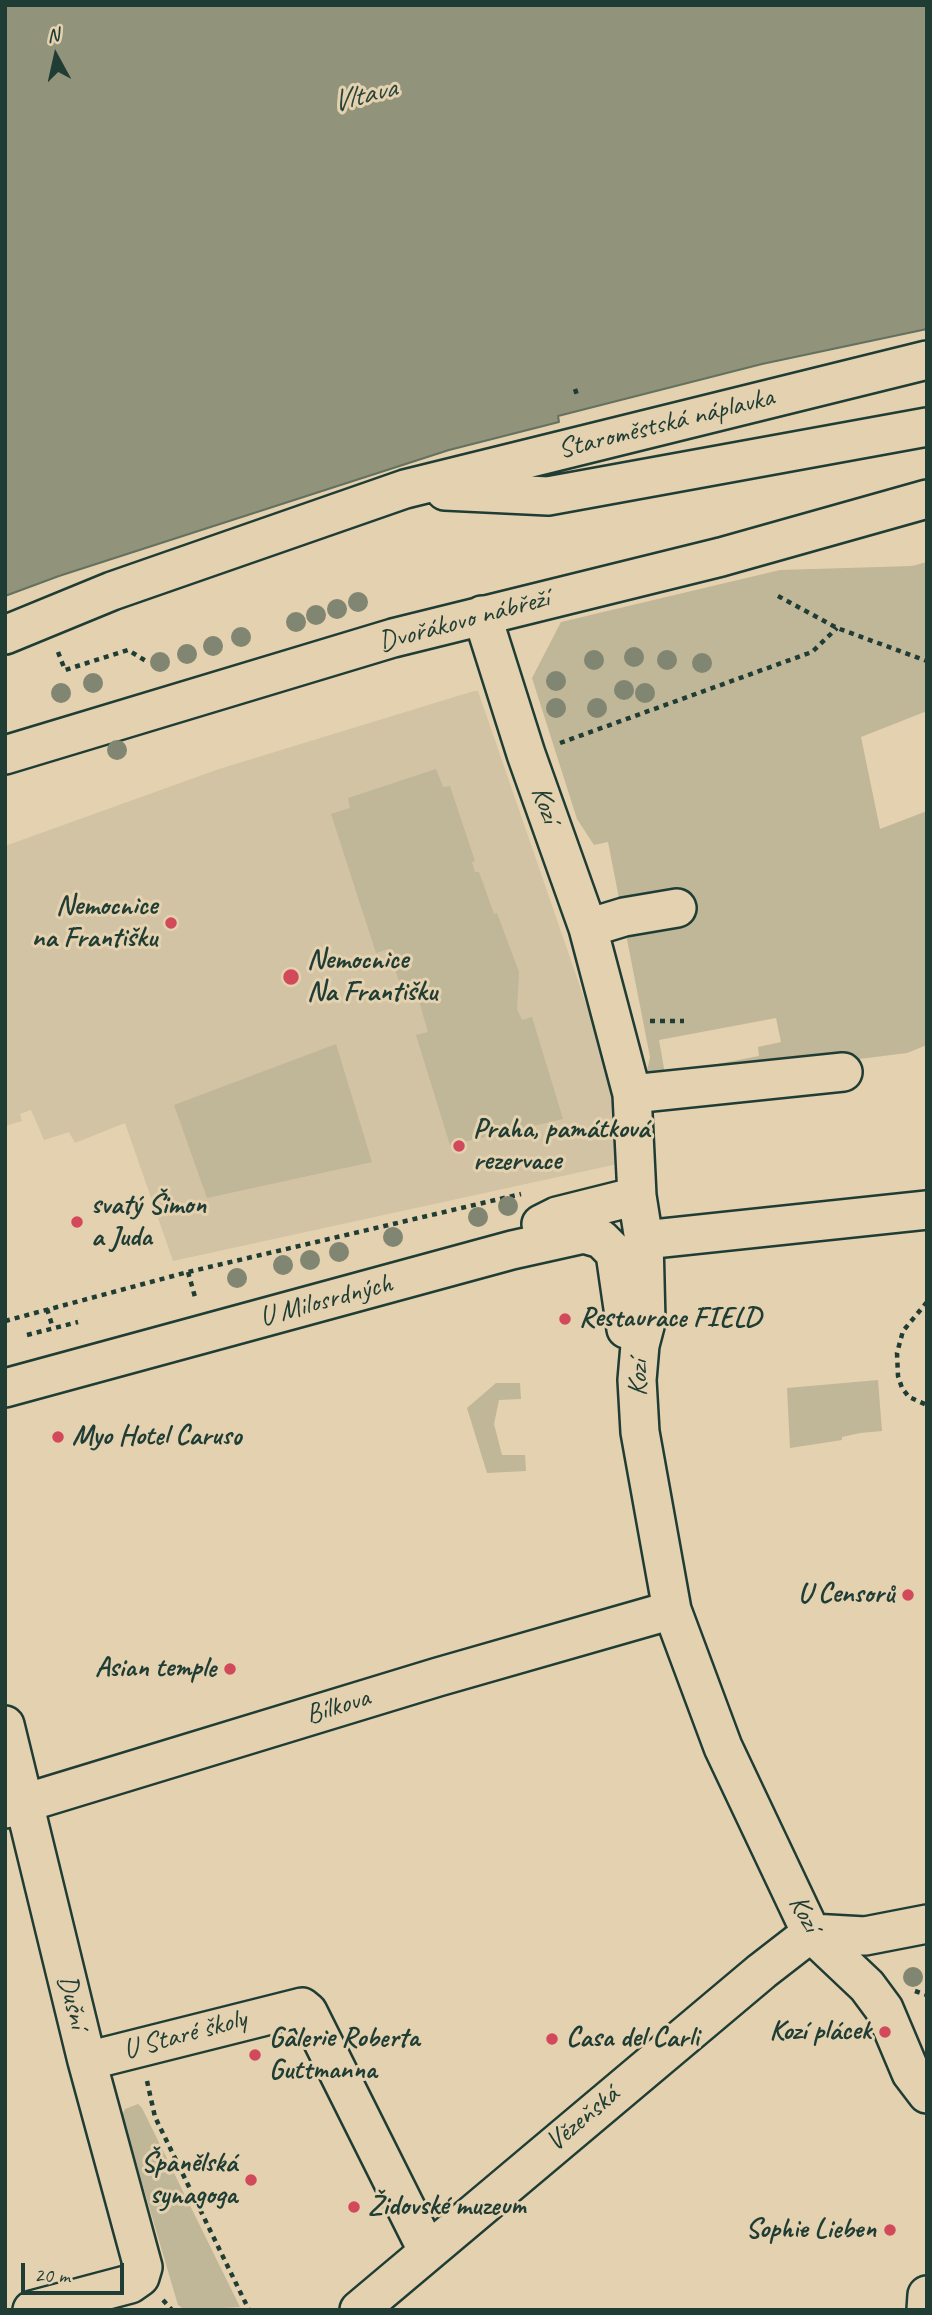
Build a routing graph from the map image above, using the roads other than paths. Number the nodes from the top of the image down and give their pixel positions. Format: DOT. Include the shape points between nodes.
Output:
graph roads {
  1 [pos="927,360"];
  2 [pos="927,427"];
  3 [pos="405,489"];
  4 [pos="927,499"];
  5 [pos="482,615"];
  6 [pos="15,627"];
  7 [pos="5,755"];
  8 [pos="677,908"];
  9 [pos="588,928"];
  10 [pos="843,1072"];
  11 [pos="632,1094"];
  12 [pos="637,1196"];
  13 [pos="927,1210"];
  14 [pos="644,1240"];
  15 [pos="512,1250"];
  16 [pos="636,1380"];
  17 [pos="5,1388"];
  18 [pos="672,1609"];
  19 [pos="5,1726"];
  20 [pos="14,1806"];
  21 [pos="927,1924"];
  22 [pos="811,1933"];
  23 [pos="88,2061"];
  24 [pos="927,2094"];
  25 [pos="427,2250"];
  26 [pos="927,2295"];
  27 [pos="32,2310"];
  28 [pos="359,2310"];
  29 [pos="926,2310"];
  1 -- 3 [label="street, Staroměstská náplavka"];
  2 -- 3 [label="street, Staroměstská náplavka" via="548,495"];
  3 -- 6 [label="street, Staroměstská náplavka"];
  4 -- 5 [label="street, Dvořákovo nábřeží" via="721,557"];
  5 -- 7 [label="street, Dvořákovo nábřeží"];
  5 -- 9 [label="street, Kozí"];
  8 -- 9 [label="street"];
  9 -- 11 [label="street, Kozí"];
  10 -- 11 [label="street"];
  11 -- 12 [label="street, Kozí"];
  12 -- 14 [label="street, Kozí"];
  12 -- 15 [label="street, U Milosrdných" via="557,1216 533,1228"];
  13 -- 14 [label="street"];
  14 -- 16 [label="street, Kozí" via="646,1322"];
  15 -- 16 [label="street" via="584,1234 601,1239 615,1253"];
  15 -- 17 [label="street, U Milosrdných"];
  16 -- 18 [label="street, Kozí" via="640,1432"];
  18 -- 20 [label="street, Bílkova"];
  18 -- 22 [label="street, Kozí" via="705,1701"];
  19 -- 20 [label="street, Dušní"];
  20 -- 23 [label="street, Dušní"];
  21 -- 22 [label="street" via="865,1936"];
  22 -- 24 [label="street, Kozí" via="867,1986 884,2009 911,2073"];
  22 -- 25 [label="street, Vězeňská"];
  23 -- 25 [label="street, U Staré školy" via="302,2007"];
  23 -- 27 [label="street, Dušní" via="143,2267 140,2277 130,2284"];
  25 -- 28 [label="street, Vězeňská"];
  26 -- 29 [label="street"];
}
